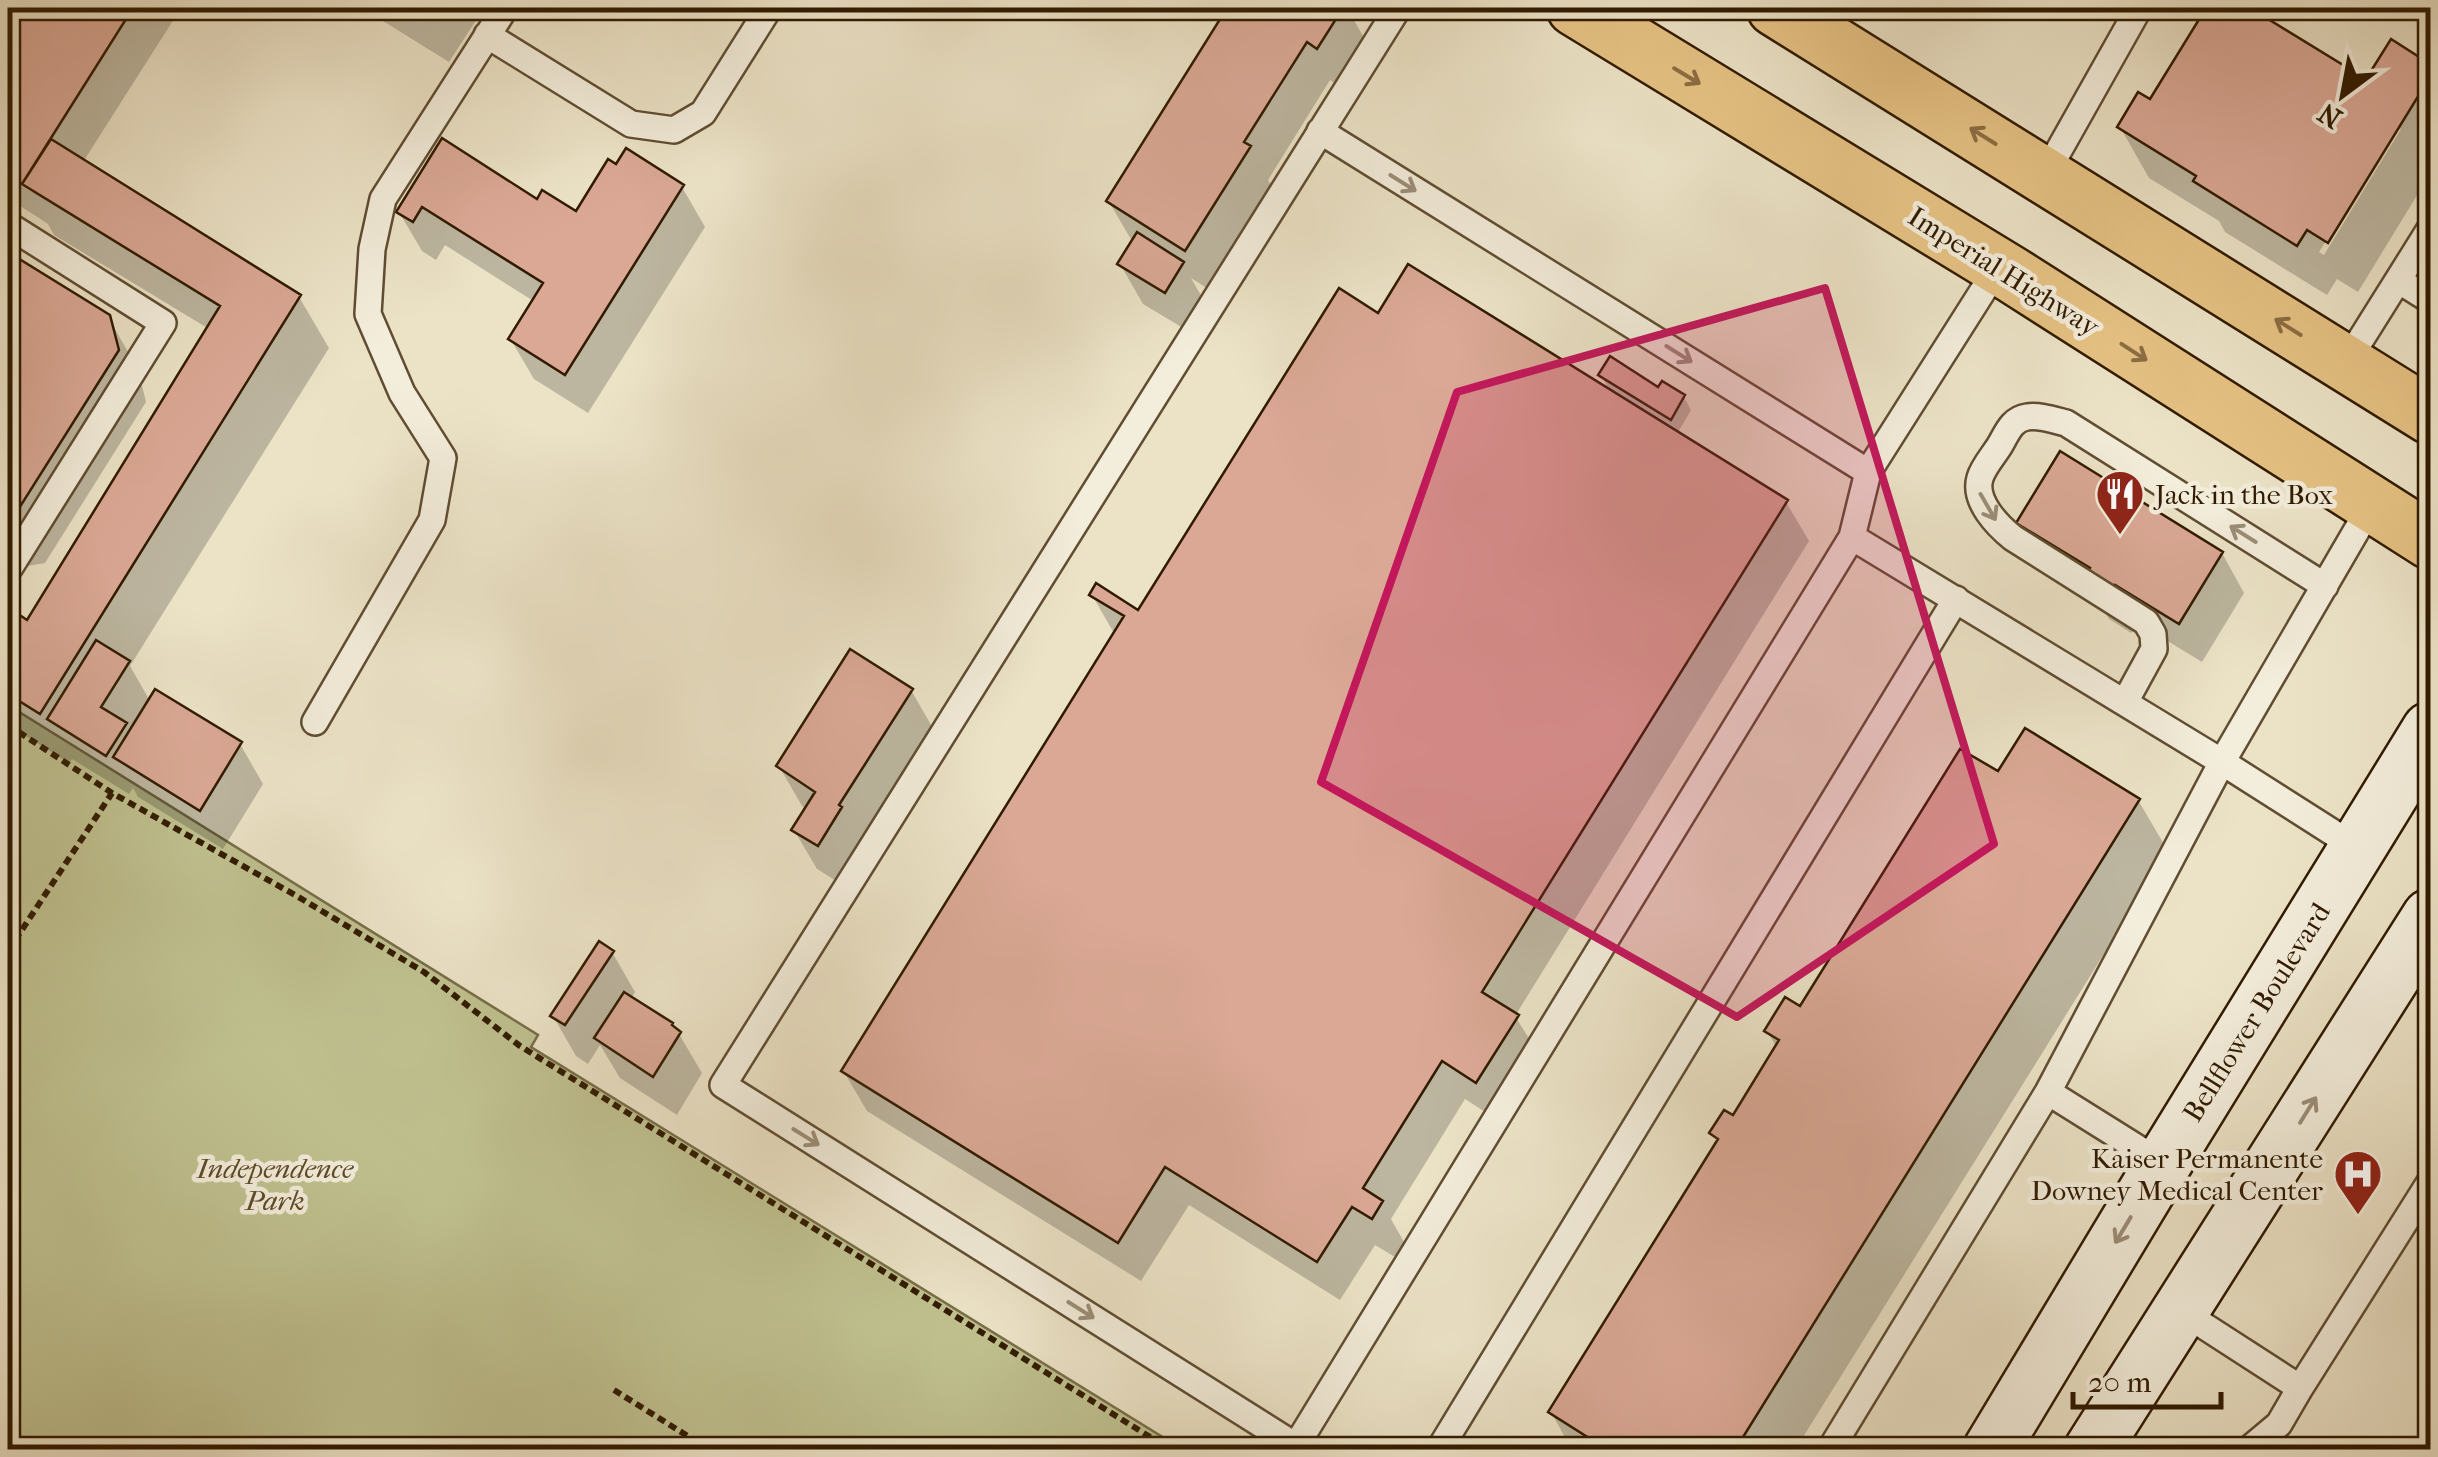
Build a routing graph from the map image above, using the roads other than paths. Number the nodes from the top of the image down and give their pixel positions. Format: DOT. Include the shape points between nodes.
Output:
graph roads {
  1 [pos="504,8"];
  2 [pos="769,8"];
  3 [pos="1398,8"];
  4 [pos="1575,8"];
  5 [pos="1775,8"];
  6 [pos="2139,8"];
  7 [pos="487,35"];
  8 [pos="1320,131"];
  9 [pos="2044,174"];
  10 [pos="8,226"];
  11 [pos="2430,229"];
  12 [pos="1998,267"];
  13 [pos="2398,280"];
  14 [pos="2430,300"];
  15 [pos="2346,363"];
  16 [pos="2430,416"];
  17 [pos="1868,472"];
  18 [pos="2372,504"];
  19 [pos="1852,537"];
  20 [pos="2430,541"];
  21 [pos="8,566"];
  22 [pos="2325,586"];
  23 [pos="1956,599"];
  24 [pos="2125,702"];
  25 [pos="315,722"];
  26 [pos="2430,730"];
  27 [pos="2222,762"];
  28 [pos="2357,848"];
  29 [pos="2430,917"];
  30 [pos="2048,1092"];
  31 [pos="2163,1164"];
  32 [pos="2430,1182"];
  33 [pos="2181,1311"];
  34 [pos="2300,1388"];
  35 [pos="1299,1448"];
  36 [pos="1439,1450"];
  37 [pos="1830,1450"];
  38 [pos="1991,1450"];
  39 [pos="2092,1450"];
  40 [pos="2248,1450"];
  1 -- 7 [label="lane"];
  2 -- 7 [label="lane" via="704,113 674,130 630,124"];
  3 -- 8 [label="lane"];
  4 -- 12 [label="main road, Imperial Highway, one-way"];
  9 -- 5 [label="main road, one-way"];
  6 -- 9 [label="lane"];
  7 -- 25 [label="lane" via="383,199 372,249 368,314 402,393 443,458 432,520"];
  8 -- 17 [label="lane, one-way"];
  8 -- 35 [label="lane, one-way" via="723,1085"];
  15 -- 9 [label="main road, one-way"];
  10 -- 21 [label="lane" via="163,323"];
  11 -- 13 [label="lane"];
  12 -- 17 [label="lane"];
  12 -- 18 [label="main road, Imperial Highway, one-way"];
  13 -- 14 [label="lane"];
  13 -- 15 [label="lane"];
  15 -- 16 [label="main road"];
  17 -- 19 [label="lane"];
  18 -- 20 [label="main road, Imperial Highway"];
  18 -- 22 [label="lane"];
  19 -- 23 [label="lane"];
  19 -- 35 [label="lane"];
  22 -- 24 [label="lane, one-way" via="2066,423 2032,417 2014,422 1980,479 1982,501 2013,538 2146,622 2154,649"];
  22 -- 27 [label="lane"];
  23 -- 24 [label="lane"];
  23 -- 36 [label="lane"];
  24 -- 27 [label="lane"];
  26 -- 28 [label="main road, Bellflower Boulevard"];
  27 -- 28 [label="lane"];
  27 -- 30 [label="lane"];
  28 -- 31 [label="main road, Bellflower Boulevard"];
  33 -- 29 [label="main road, one-way"];
  30 -- 31 [label="lane"];
  30 -- 37 [label="lane"];
  31 -- 38 [label="main road, Bellflower Boulevard, one-way"];
  32 -- 34 [label="lane"];
  33 -- 34 [label="lane"];
  33 -- 39 [label="main road"];
  34 -- 40 [label="lane" via="2279,1424"];
}
